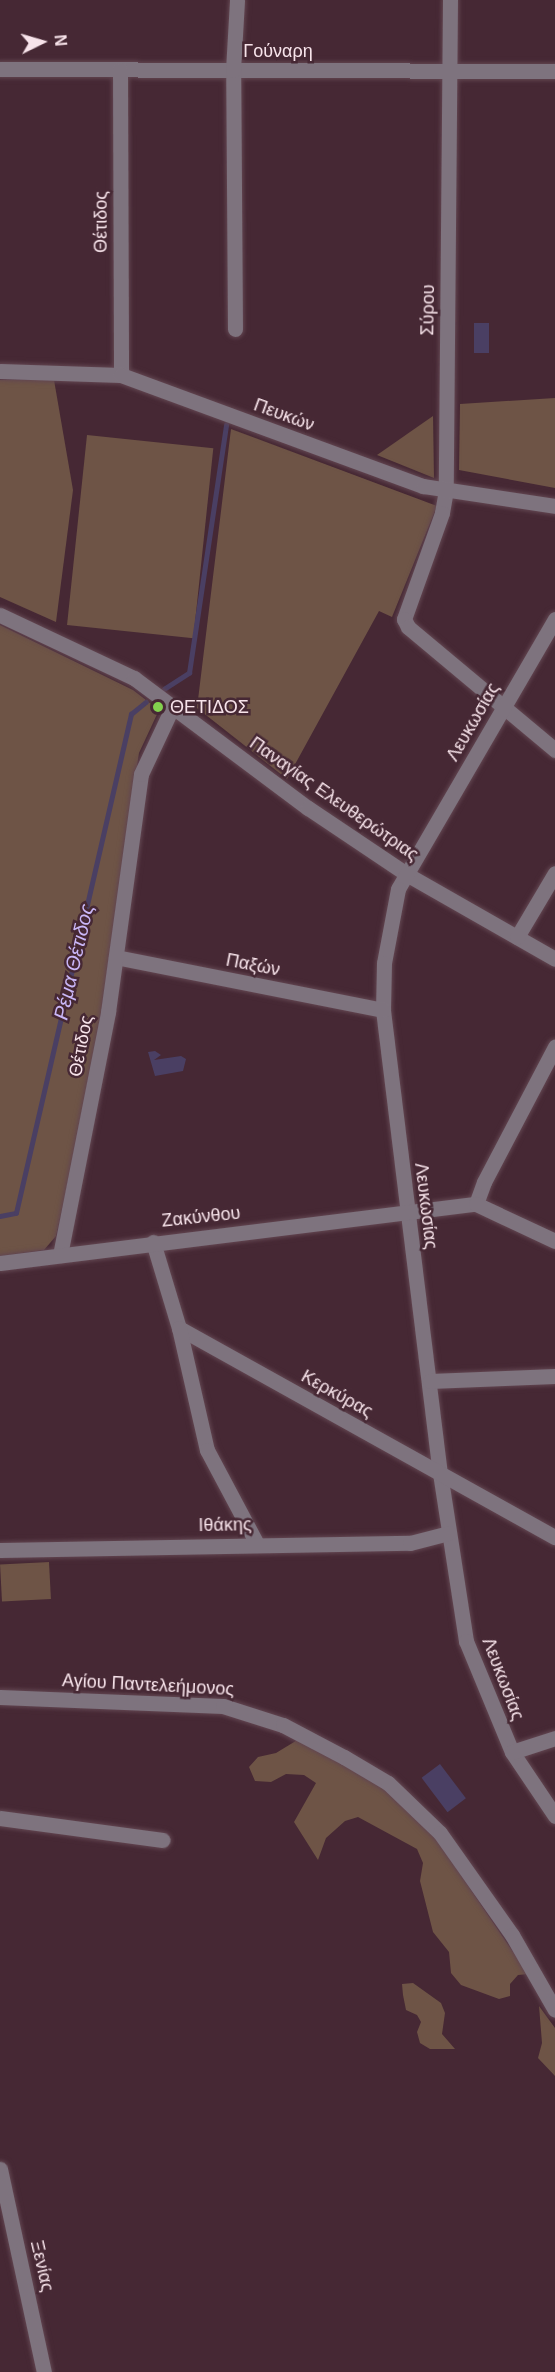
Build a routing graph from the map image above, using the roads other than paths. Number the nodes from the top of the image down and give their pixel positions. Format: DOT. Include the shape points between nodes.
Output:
graph roads {
  1 [pos="237,0"];
  2 [pos="450,0"];
  3 [pos="0,69"];
  4 [pos="120,70"];
  5 [pos="233,70"];
  6 [pos="450,71"];
  7 [pos="555,71"];
  8 [pos="235,328"];
  9 [pos="0,371"];
  10 [pos="121,375"];
  11 [pos="446,490"];
  12 [pos="555,506"];
  13 [pos="0,615"];
  14 [pos="555,619"];
  15 [pos="173,706"];
  16 [pos="505,707"];
  17 [pos="555,750"];
  18 [pos="555,873"];
  19 [pos="408,874"];
  20 [pos="517,937"];
  21 [pos="116,957"];
  22 [pos="555,959"];
  23 [pos="383,1010"];
  24 [pos="555,1047"];
  25 [pos="476,1204"];
  26 [pos="407,1213"];
  27 [pos="555,1241"];
  28 [pos="153,1242"];
  29 [pos="60,1256"];
  30 [pos="0,1263"];
  31 [pos="179,1328"];
  32 [pos="555,1376"];
  33 [pos="430,1381"];
  34 [pos="440,1473"];
  35 [pos="449,1533"];
  36 [pos="555,1537"];
  37 [pos="257,1544"];
  38 [pos="0,1550"];
  39 [pos="0,1697"];
  40 [pos="555,1738"];
  41 [pos="512,1752"];
  42 [pos="555,1816"];
  43 [pos="0,1818"];
  44 [pos="163,1840"];
  45 [pos="555,2010"];
  46 [pos="0,2169"];
  47 [pos="44,2372"];
  1 -- 5 [label="street"];
  2 -- 6 [label="street, Σύρου"];
  3 -- 4 [label="street, Γούναρη"];
  4 -- 5 [label="street, Γούναρη"];
  4 -- 10 [label="street, Θέτιδος"];
  5 -- 6 [label="street, Γούναρη"];
  5 -- 8 [label="street"];
  6 -- 7 [label="street, Γούναρη"];
  6 -- 11 [label="street, Σύρου"];
  9 -- 10 [label="street, Πευκών"];
  10 -- 11 [label="street, Πευκών" via="385,473"];
  11 -- 12 [label="street, Πευκών"];
  11 -- 16 [label="street, Σύρου" via="442,513 403,612 408,627"];
  13 -- 15 [label="street, Παναγίας Ελευθερώτριας" via="134,678"];
  14 -- 16 [label="street, Λευκωσίας"];
  15 -- 19 [label="street, Παναγίας Ελευθερώτριας" via="308,808"];
  15 -- 21 [label="street, Θέτιδος" via="141,774 117,921"];
  16 -- 17 [label="street"];
  16 -- 19 [label="street, Λευκωσίας"];
  18 -- 20 [label="street"];
  19 -- 20 [label="street, Παναγίας Ελευθερώτριας"];
  19 -- 23 [label="street, Λευκωσίας" via="398,889 388,932"];
  20 -- 22 [label="street, Παναγίας Ελευθερώτριας"];
  21 -- 23 [label="street, Παξών"];
  21 -- 29 [label="street, Θέτιδος"];
  23 -- 26 [label="street, Λευκωσίας"];
  24 -- 25 [label="street"];
  25 -- 26 [label="street, Ζακύνθου"];
  25 -- 27 [label="street"];
  26 -- 28 [label="street, Ζακύνθου"];
  26 -- 33 [label="street, Λευκωσίας"];
  28 -- 29 [label="street, Ζακύνθου"];
  28 -- 31 [label="street"];
  29 -- 30 [label="street, Ζακύνθου"];
  31 -- 34 [label="street, Κερκύρας"];
  31 -- 37 [label="street" via="207,1450"];
  32 -- 33 [label="street"];
  33 -- 34 [label="street, Λευκωσίας"];
  34 -- 35 [label="street, Λευκωσίας"];
  34 -- 36 [label="street, Κερκύρας"];
  35 -- 37 [label="street, Ιθάκης" via="410,1543"];
  35 -- 41 [label="street, Λευκωσίας" via="466,1641"];
  37 -- 38 [label="street, Ιθάκης"];
  39 -- 45 [label="street, Αγίου Παντελεήμονος" via="223,1706 283,1725 344,1757 394,1788 440,1833 512,1935"];
  40 -- 41 [label="street"];
  41 -- 42 [label="street, Λευκωσίας"];
  43 -- 44 [label="street"];
  46 -- 47 [label="street, Ξενίας"];
}
